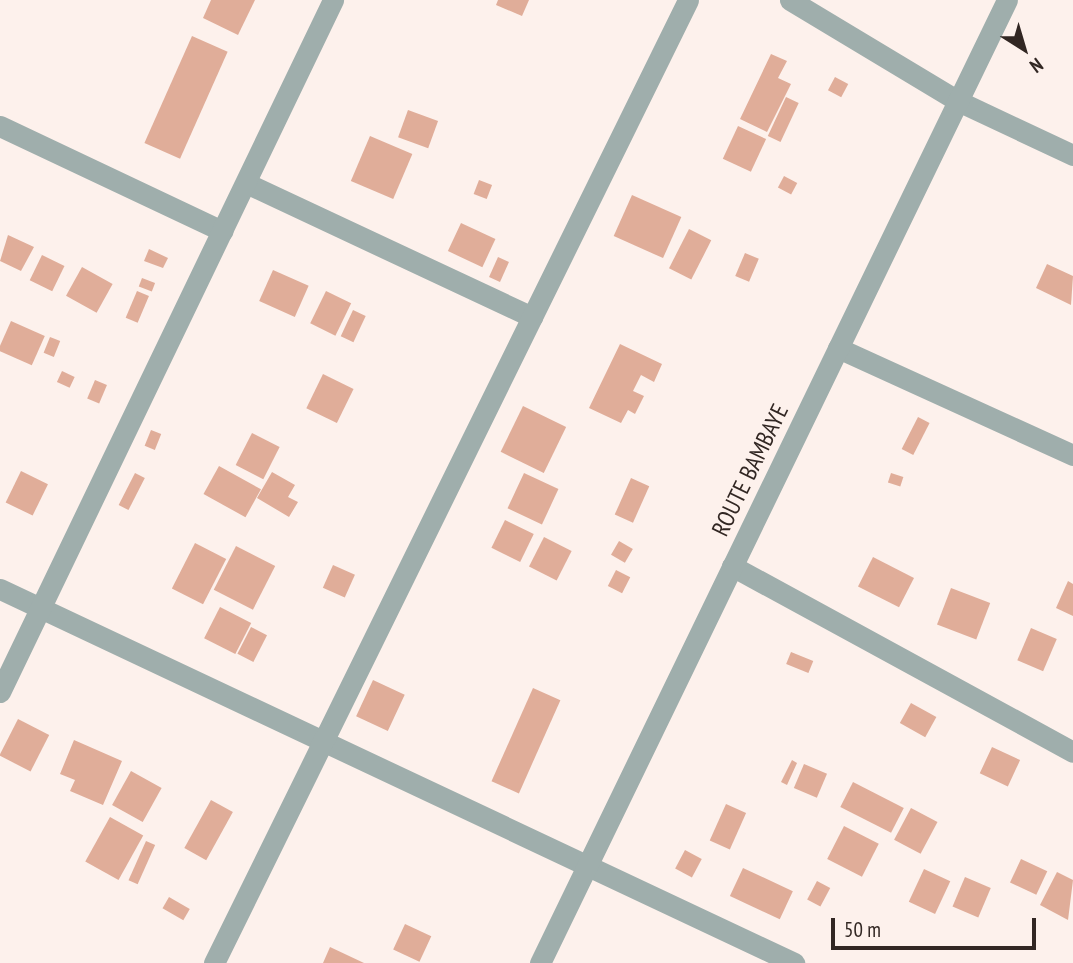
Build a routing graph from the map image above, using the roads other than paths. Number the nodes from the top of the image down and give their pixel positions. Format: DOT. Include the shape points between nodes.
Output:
graph roads {
  1 [pos="333,0"];
  2 [pos="688,0"];
  3 [pos="790,0"];
  4 [pos="1007,0"];
  5 [pos="958,101"];
  6 [pos="0,125"];
  7 [pos="1073,155"];
  8 [pos="246,183"];
  9 [pos="222,232"];
  10 [pos="531,317"];
  11 [pos="838,348"];
  12 [pos="1073,456"];
  13 [pos="733,565"];
  14 [pos="0,589"];
  15 [pos="41,609"];
  16 [pos="0,692"];
  17 [pos="323,742"];
  18 [pos="1073,752"];
  19 [pos="589,863"];
  20 [pos="214,963"];
  21 [pos="540,963"];
  22 [pos="794,963"];
  1 -- 8 [label="street"];
  2 -- 10 [label="street"];
  3 -- 5 [label="street"];
  4 -- 5 [label="street, ROUTE BAMBAYE"];
  5 -- 7 [label="street"];
  5 -- 11 [label="street, ROUTE BAMBAYE"];
  6 -- 9 [label="street"];
  8 -- 9 [label="street"];
  8 -- 10 [label="street"];
  9 -- 15 [label="street"];
  10 -- 17 [label="street"];
  11 -- 12 [label="street"];
  11 -- 13 [label="street, ROUTE BAMBAYE"];
  13 -- 18 [label="street"];
  13 -- 19 [label="street, ROUTE BAMBAYE"];
  14 -- 15 [label="street"];
  15 -- 16 [label="street"];
  15 -- 17 [label="street"];
  17 -- 19 [label="street"];
  17 -- 20 [label="street"];
  19 -- 21 [label="street, ROUTE BAMBAYE"];
  19 -- 22 [label="street"];
}
